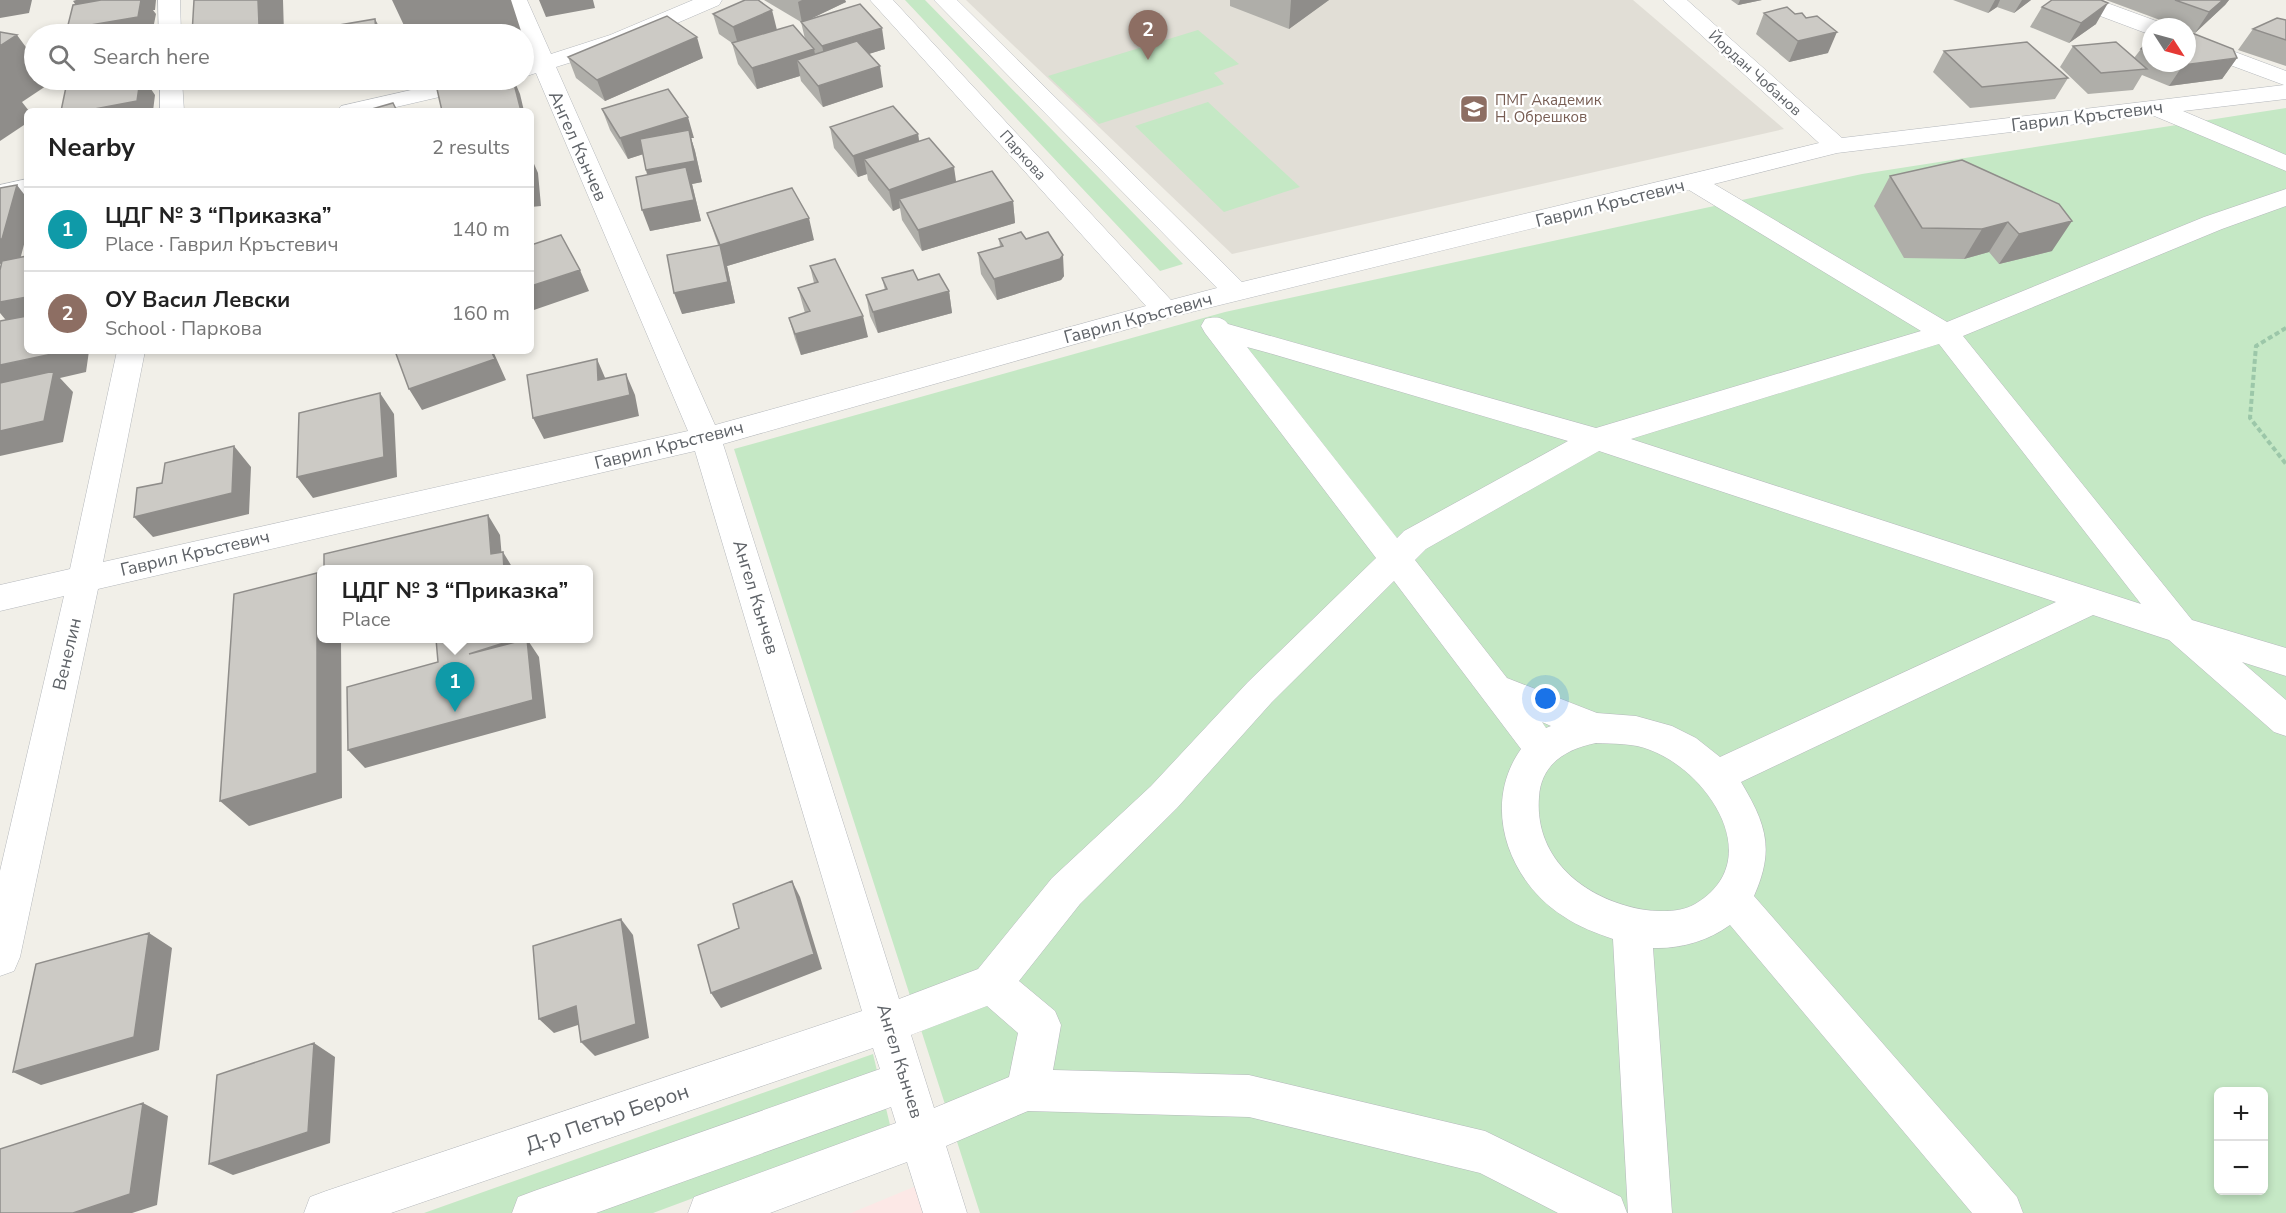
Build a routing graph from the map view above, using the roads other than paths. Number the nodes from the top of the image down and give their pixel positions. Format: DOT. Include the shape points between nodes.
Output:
graph roads {
  1 [pos="169,0"];
  2 [pos="516,0"];
  3 [pos="711,0"];
  4 [pos="881,0"];
  5 [pos="945,0"];
  6 [pos="1674,0"];
  7 [pos="2079,0"];
  8 [pos="170,24"];
  9 [pos="522,24"];
  10 [pos="2142,24"];
  11 [pos="2196,44"];
  12 [pos="534,68"];
  13 [pos="534,70"];
  14 [pos="2286,79"];
  15 [pos="171,90"];
  16 [pos="440,90"];
  17 [pos="2286,93"];
  18 [pos="172,108"];
  19 [pos="362,108"];
  20 [pos="2155,108"];
  21 [pos="1837,146"];
  22 [pos="2286,164"];
  23 [pos="1694,183"];
  24 [pos="24,187"];
  25 [pos="0,193"];
  26 [pos="2286,197"];
  27 [pos="1236,292"];
  28 [pos="1197,303"];
  29 [pos="1164,310"];
  30 [pos="1219,331"];
  31 [pos="1946,333"];
  32 [pos="130,354"];
  33 [pos="706,438"];
  34 [pos="1596,439"];
  35 [pos="1394,558"];
  36 [pos="84,579"];
  37 [pos="0,598"];
  38 [pos="2091,601"];
  39 [pos="2181,630"];
  40 [pos="2286,662"];
  41 [pos="1494,688"];
  42 [pos="2286,721"];
  43 [pos="1596,728"];
  44 [pos="1542,749"];
  45 [pos="1716,776"];
  46 [pos="1732,899"];
  47 [pos="1632,928"];
  48 [pos="0,957"];
  49 [pos="992,984"];
  50 [pos="888,1023"];
  51 [pos="906,1081"];
  52 [pos="1028,1090"];
  53 [pos="922,1135"];
  54 [pos="326,1213"];
  55 [pos="534,1213"];
  56 [pos="710,1213"];
  57 [pos="945,1213"];
  58 [pos="1605,1213"];
  59 [pos="1650,1213"];
  60 [pos="2001,1213"];
  1 -- 8 [label="street"];
  2 -- 9 [label="street, Ангел Кънчев"];
  3 -- 12 [label="street" via="618,40"];
  4 -- 29 [label="street, Паркова"];
  5 -- 27 [label="street"];
  6 -- 21 [label="street, Йордан Чобанов"];
  7 -- 10 [label="street"];
  11 -- 14 [label="street"];
  13 -- 33 [label="street, Ангел Кънчев"];
  15 -- 18 [label="street"];
  16 -- 19 [label="street"];
  17 -- 20 [label="street, Гаврил Кръстевич"];
  20 -- 21 [label="street, Гаврил Кръстевич"];
  20 -- 22 [label="street"];
  21 -- 23 [label="street, Гаврил Кръстевич"];
  23 -- 27 [label="street, Гаврил Кръстевич"];
  23 -- 31 [label="street"];
  24 -- 25 [label="street"];
  26 -- 31 [label="street"];
  27 -- 28 [label="street, Гаврил Кръстевич"];
  28 -- 29 [label="street, Гаврил Кръстевич"];
  28 -- 30 [label="street"];
  29 -- 33 [label="street, Гаврил Кръстевич"];
  30 -- 34 [label="street"];
  30 -- 35 [label="street"];
  31 -- 34 [label="street"];
  31 -- 39 [label="street"];
  32 -- 36 [label="street, Венелин"];
  33 -- 36 [label="street, Гаврил Кръстевич"];
  33 -- 50 [label="street, Ангел Кънчев"];
  34 -- 35 [label="street" via="1415,540"];
  34 -- 38 [label="street"];
  35 -- 41 [label="street"];
  35 -- 49 [label="street" via="1260,692 1164,797 1066,891"];
  36 -- 37 [label="street, Гаврил Кръстевич"];
  36 -- 48 [label="street, Венелин"];
  38 -- 39 [label="street"];
  38 -- 45 [label="street"];
  39 -- 40 [label="street"];
  39 -- 42 [label="street"];
  41 -- 43 [label="street"];
  41 -- 44 [label="street"];
  43 -- 44 [label="street" via="1566,735"];
  43 -- 45 [label="street" via="1628,729 1660,738 1690,754"];
  44 -- 47 [label="street" via="1525,772 1518,801 1521,833 1536,865 1561,894 1594,916"];
  45 -- 46 [label="street" via="1737,806 1748,839 1746,871"];
  46 -- 47 [label="street" via="1707,920 1672,931"];
  46 -- 60 [label="street"];
  47 -- 59 [label="street"];
  49 -- 50 [label="street, Д-р Петър Берон"];
  49 -- 52 [label="street" via="1040,1025"];
  50 -- 51 [label="street, Ангел Кънчев"];
  50 -- 54 [label="street, Д-р Петър Берон"];
  51 -- 53 [label="street, Ангел Кънчев"];
  51 -- 55 [label="street"];
  52 -- 53 [label="street"];
  52 -- 58 [label="street" via="1249,1096 1485,1153"];
  53 -- 56 [label="street"];
  53 -- 57 [label="street, Ангел Кънчев"];
}
